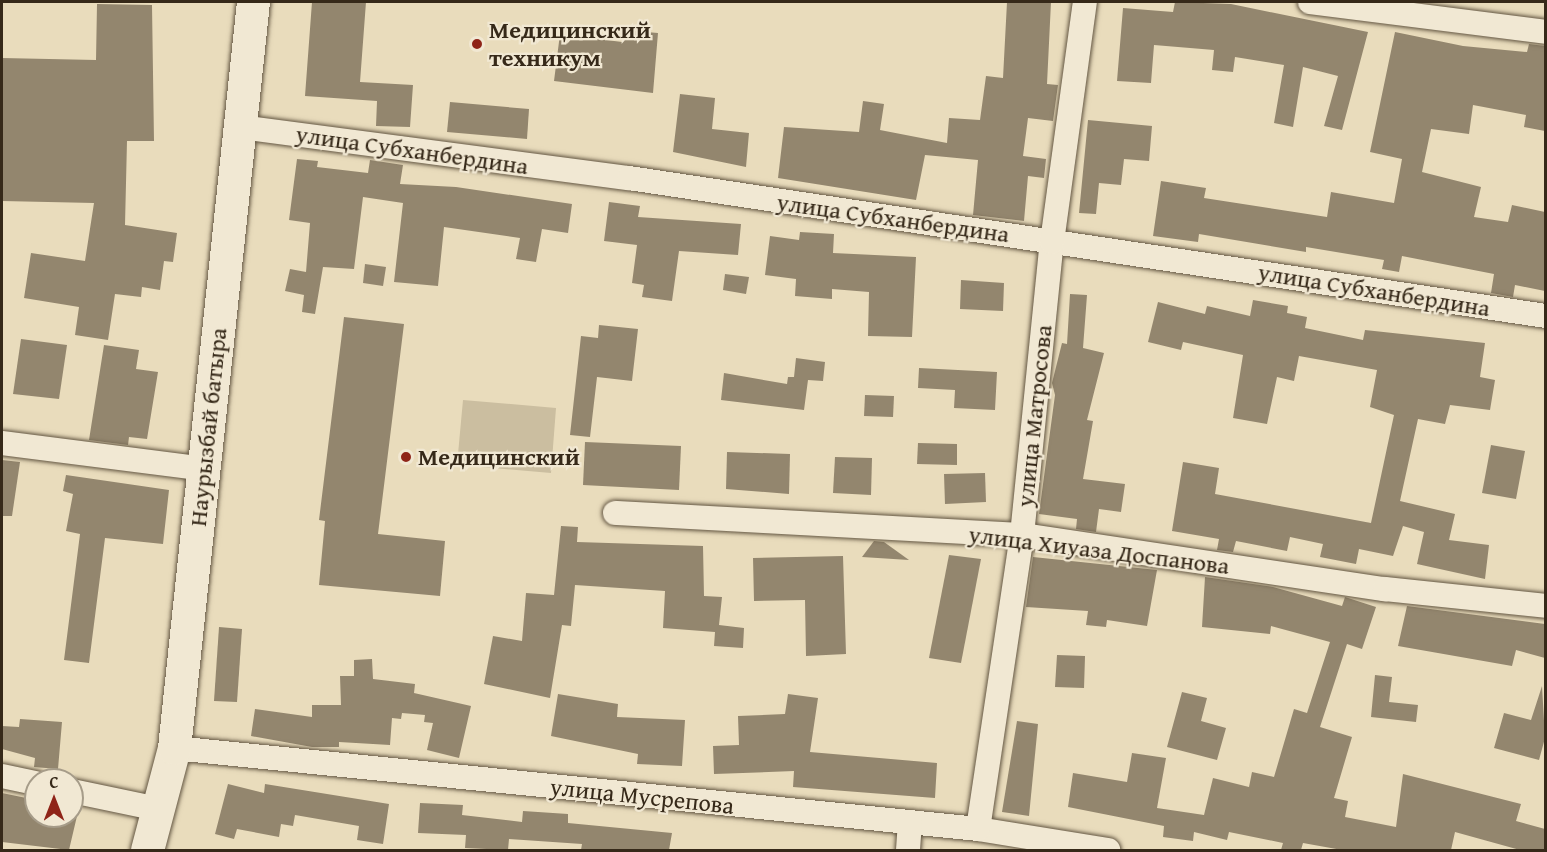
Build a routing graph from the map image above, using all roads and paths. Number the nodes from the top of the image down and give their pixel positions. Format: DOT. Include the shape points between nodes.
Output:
graph roads {
  1 [pos="252,2"];
  2 [pos="1085,2"];
  3 [pos="1311,2"];
  4 [pos="1545,32"];
  5 [pos="240,127"];
  6 [pos="1052,242"];
  7 [pos="1545,316"];
  8 [pos="2,443"];
  9 [pos="204,469"];
  10 [pos="615,513"];
  11 [pos="1022,535"];
  12 [pos="1545,606"];
  13 [pos="174,748"];
  14 [pos="2,776"];
  15 [pos="24,781"];
  16 [pos="84,794"];
  17 [pos="158,809"];
  18 [pos="910,824"];
  19 [pos="978,829"];
  20 [pos="147,850"];
  21 [pos="908,850"];
  22 [pos="1108,850"];
  1 -- 5 [label="main road, Наурызбай батыра"];
  2 -- 6 [label="street, улица Матросова"];
  3 -- 4 [label="street"];
  5 -- 6 [label="street, улица Субханбердина"];
  5 -- 9 [label="main road, Наурызбай батыра"];
  6 -- 7 [label="street, улица Субханбердина"];
  6 -- 11 [label="street, улица Матросова"];
  8 -- 9 [label="street"];
  9 -- 13 [label="main road, Наурызбай батыра"];
  10 -- 11 [label="street, улица Хиуаза Доспанова"];
  11 -- 12 [label="street, улица Хиуаза Доспанова" via="1385,589"];
  11 -- 19 [label="street, улица Матросова"];
  13 -- 17 [label="main road, Наурызбай батыра"];
  13 -- 18 [label="street, улица Мусрепова"];
  14 -- 15 [label="street"];
  16 -- 17 [label="street"];
  17 -- 20 [label="main road, Наурызбай батыра"];
  18 -- 19 [label="street, улица Мусрепова"];
  18 -- 21 [label="street"];
  19 -- 22 [label="street, улица Мусрепова"];
}
